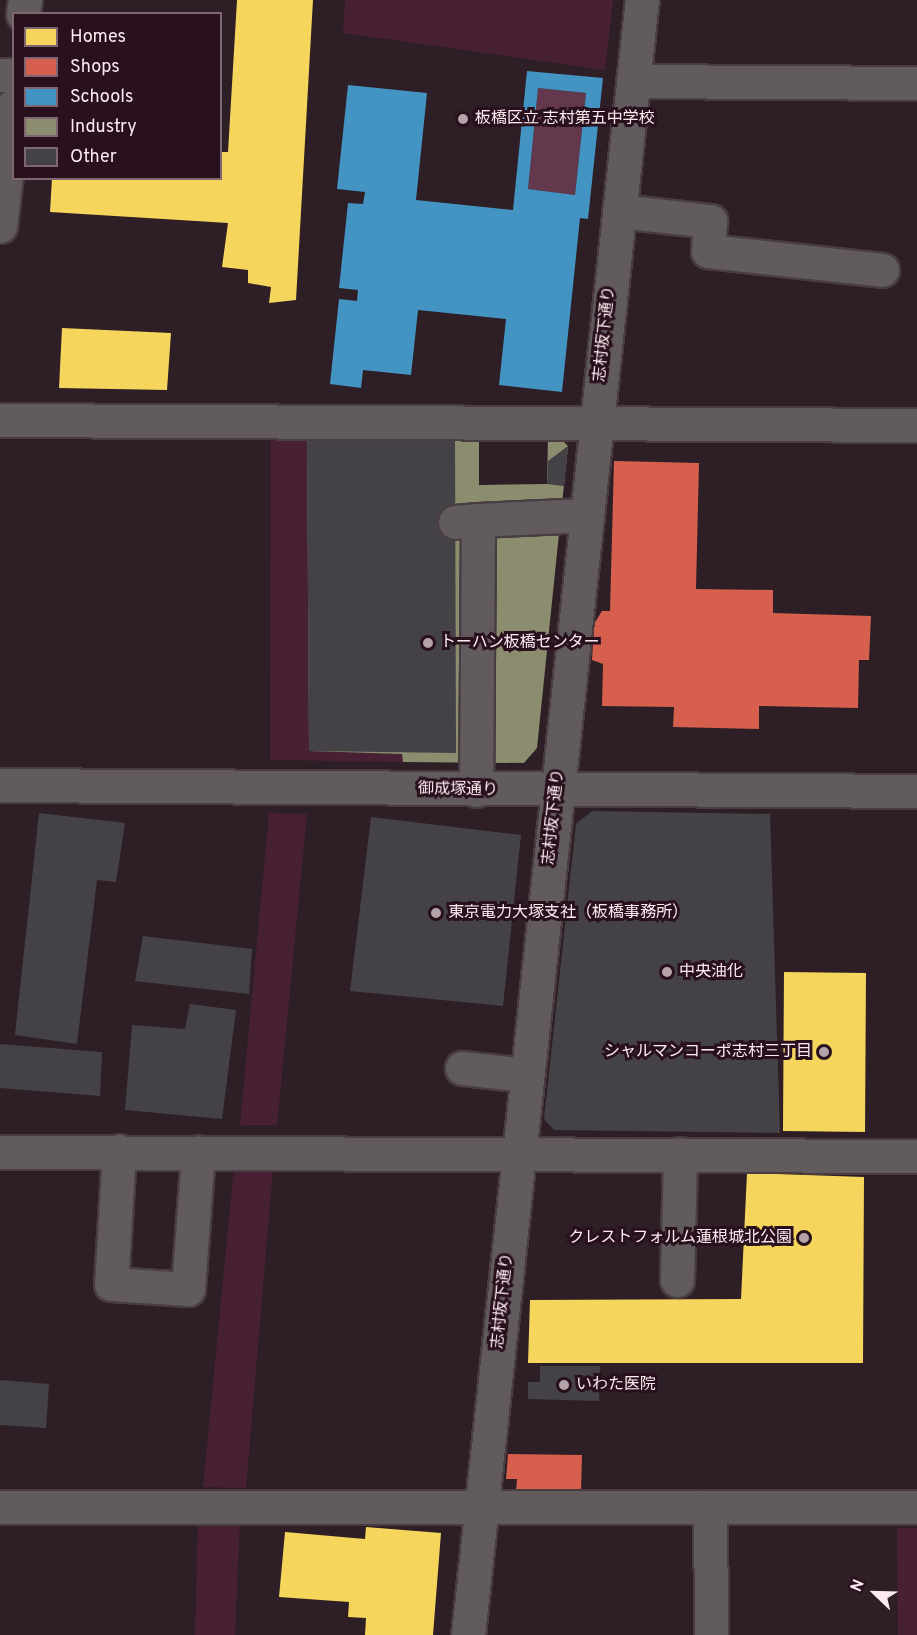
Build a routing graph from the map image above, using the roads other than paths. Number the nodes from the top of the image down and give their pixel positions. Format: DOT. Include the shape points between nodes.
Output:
graph roads {
  1 [pos="642,0"];
  2 [pos="633,81"];
  3 [pos="917,83"];
  4 [pos="12,122"];
  5 [pos="619,211"];
  6 [pos="0,226"];
  7 [pos="882,270"];
  8 [pos="0,420"];
  9 [pos="595,422"];
  10 [pos="917,424"];
  11 [pos="585,515"];
  12 [pos="0,785"];
  13 [pos="476,790"];
  14 [pos="557,791"];
  15 [pos="917,791"];
  16 [pos="462,1068"];
  17 [pos="507,1073"];
  18 [pos="119,1151"];
  19 [pos="0,1152"];
  20 [pos="198,1152"];
  21 [pos="519,1153"];
  22 [pos="680,1154"];
  23 [pos="917,1156"];
  24 [pos="677,1280"];
  25 [pos="481,1507"];
  26 [pos="0,1508"];
  27 [pos="710,1508"];
  28 [pos="917,1508"];
  29 [pos="468,1635"];
  30 [pos="711,1635"];
  1 -- 2 [label="street, 志村坂下通り"];
  2 -- 3 [label="street"];
  2 -- 5 [label="street, 志村坂下通り"];
  4 -- 6 [label="street"];
  5 -- 7 [label="street" via="710,221 708,251"];
  5 -- 9 [label="street, 志村坂下通り"];
  8 -- 9 [label="street" via="522,434"];
  9 -- 10 [label="street"];
  9 -- 11 [label="street, 志村坂下通り"];
  11 -- 13 [label="street" via="466,521 466,702"];
  11 -- 14 [label="street, 志村坂下通り"];
  12 -- 13 [label="street, 御成塚通り"];
  13 -- 14 [label="street, 御成塚通り"];
  14 -- 15 [label="street, 御成塚通り" via="672,802"];
  14 -- 21 [label="street, 志村坂下通り"];
  16 -- 17 [label="street"];
  18 -- 19 [label="street"];
  18 -- 20 [label="street"];
  18 -- 20 [label="street" via="111,1284 189,1290"];
  20 -- 21 [label="street"];
  21 -- 22 [label="street"];
  21 -- 25 [label="street, 志村坂下通り"];
  22 -- 23 [label="street"];
  22 -- 24 [label="street"];
  25 -- 26 [label="street"];
  25 -- 27 [label="street"];
  25 -- 29 [label="street, 志村坂下通り"];
  27 -- 28 [label="street"];
  27 -- 30 [label="street"];
}
